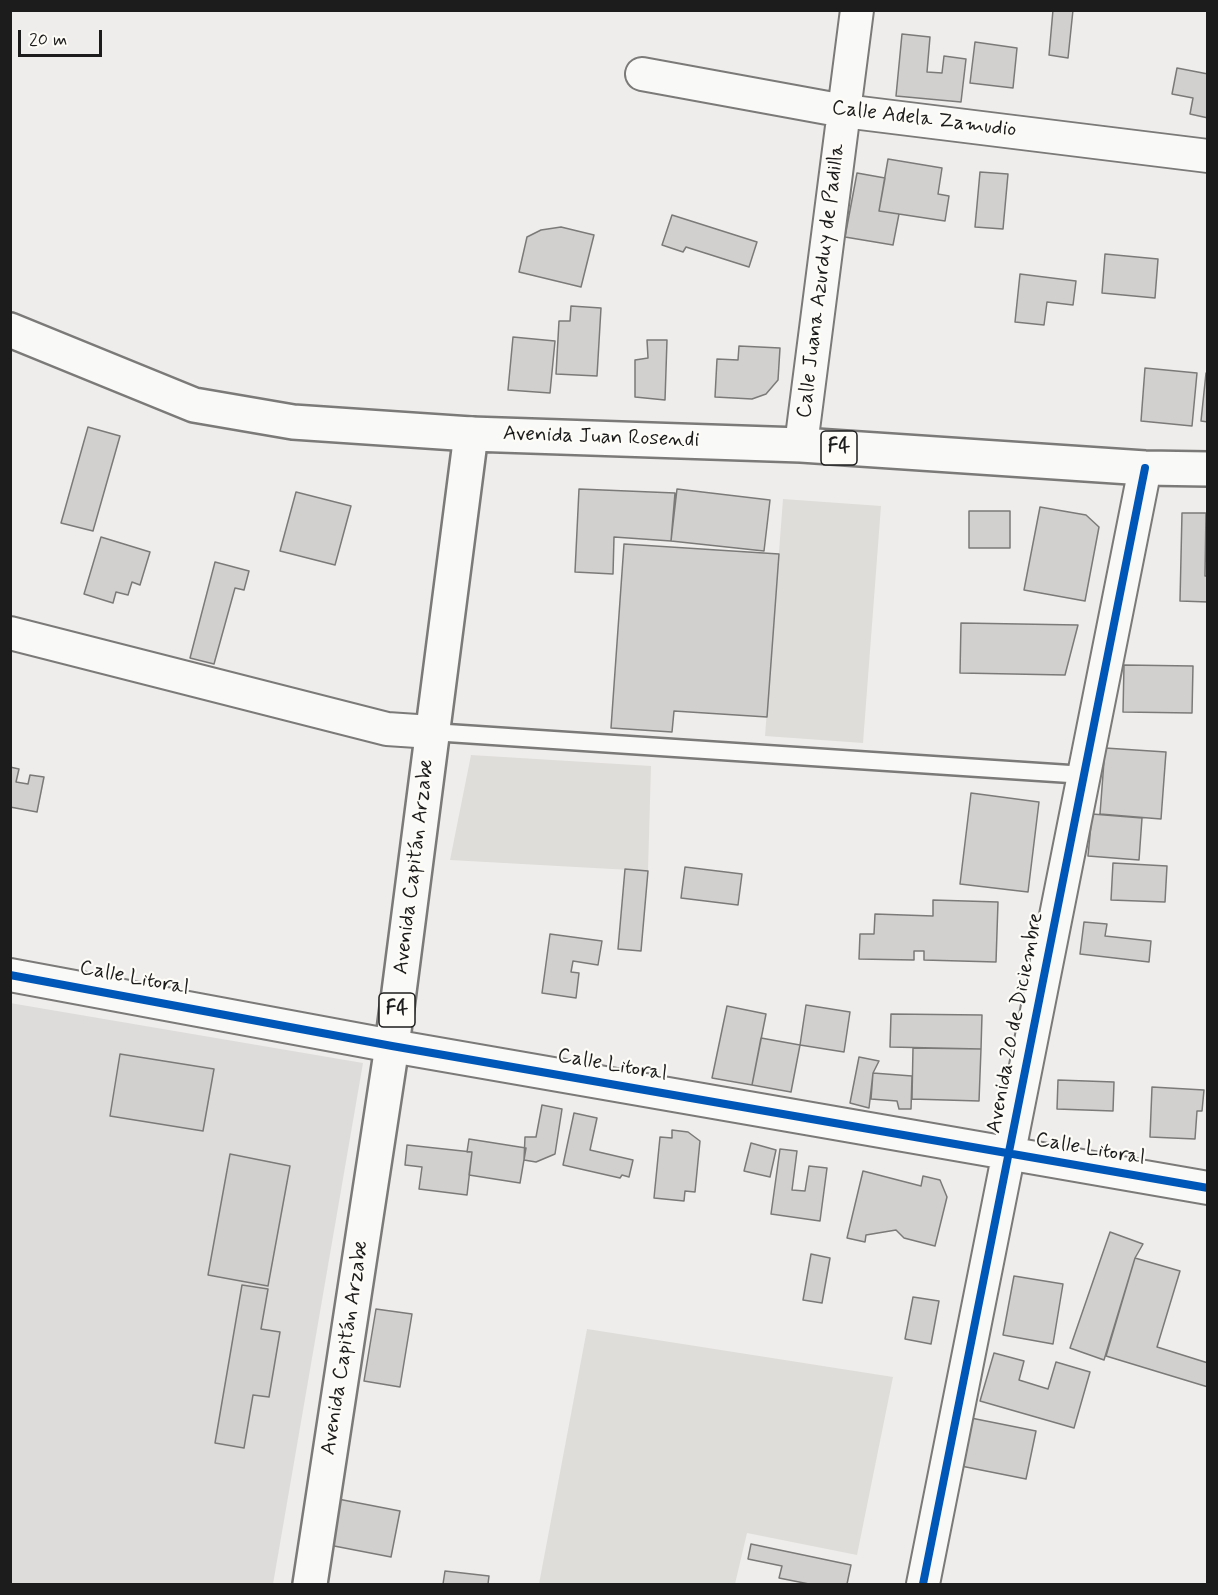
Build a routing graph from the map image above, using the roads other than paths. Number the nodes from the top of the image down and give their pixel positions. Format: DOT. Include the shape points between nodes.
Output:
graph roads {
  1 [pos="857,10"];
  2 [pos="642,74"];
  3 [pos="844,111"];
  4 [pos="1208,156"];
  5 [pos="10,330"];
  6 [pos="471,434"];
  7 [pos="801,445"];
  8 [pos="1145,468"];
  9 [pos="1208,469"];
  10 [pos="10,633"];
  11 [pos="432,732"];
  12 [pos="1085,776"];
  13 [pos="10,975"];
  14 [pos="392,1046"];
  15 [pos="1008,1154"];
  16 [pos="1208,1188"];
  17 [pos="310,1584"];
  18 [pos="923,1584"];
  1 -- 3 [label="street, Calle Juana Azurduy de Padilla"];
  2 -- 3 [label="street, Calle Adela Zamudio"];
  3 -- 4 [label="street, Calle Adela Zamudio"];
  3 -- 7 [label="street, Calle Juana Azurduy de Padilla"];
  5 -- 6 [label="main road, Avenida Juan Rosendi" via="194,405 293,422"];
  6 -- 7 [label="main road, Avenida Juan Rosendi / F4"];
  6 -- 11 [label="main road, Avenida Capitán Arzabe / F4"];
  7 -- 8 [label="main road, Avenida Juan Rosendi / F4"];
  8 -- 9 [label="main road, Avenida Juan Rosendi / F4"];
  8 -- 12 [label="street, Avenida 20 de Diciembre"];
  10 -- 11 [label="street" via="387,729"];
  11 -- 12 [label="lane"];
  11 -- 14 [label="main road, Avenida Capitán Arzabe / F4"];
  12 -- 15 [label="street, Avenida 20 de Diciembre"];
  13 -- 14 [label="street, Calle Litoral"];
  14 -- 15 [label="street, Calle Litoral"];
  14 -- 17 [label="main road, Avenida Capitán Arzabe / F4"];
  15 -- 16 [label="street, Calle Litoral"];
  15 -- 18 [label="street, Avenida 20 de Diciembre"];
}
